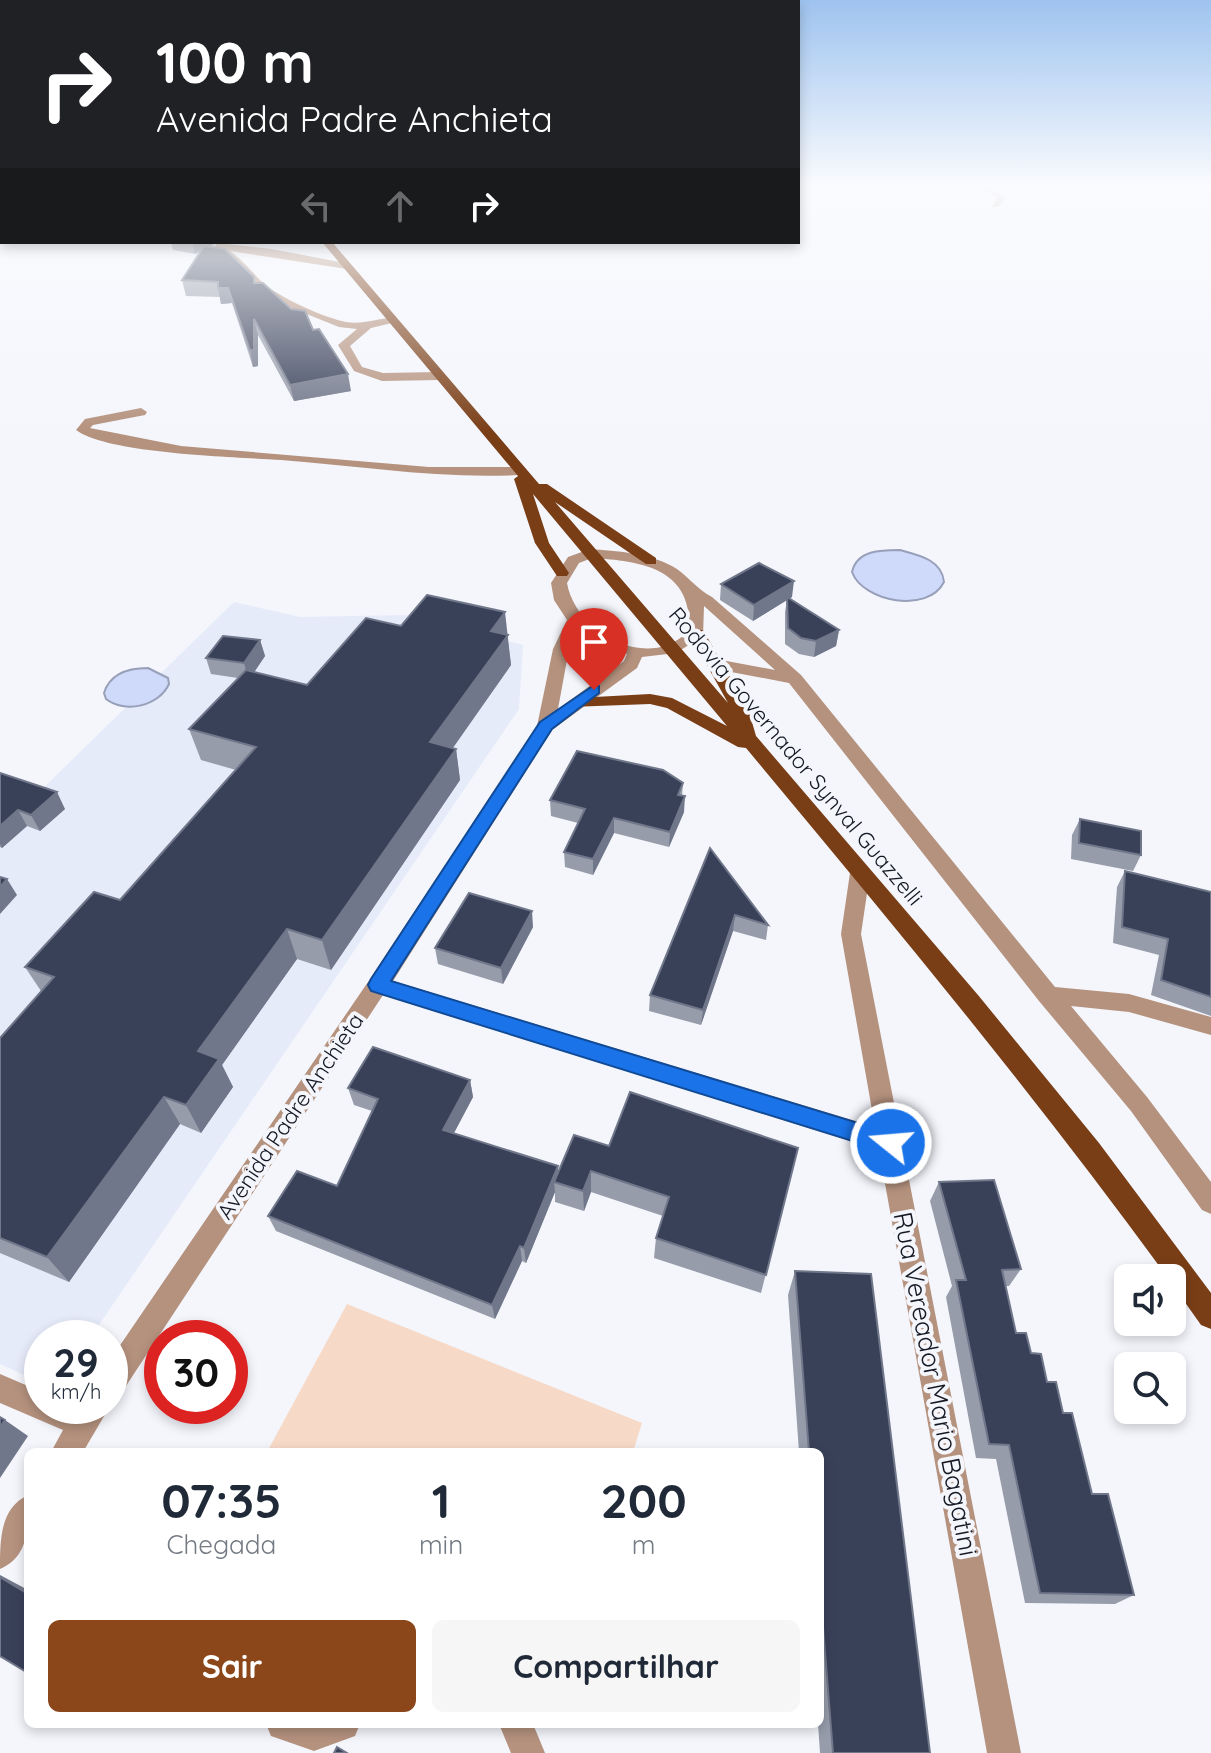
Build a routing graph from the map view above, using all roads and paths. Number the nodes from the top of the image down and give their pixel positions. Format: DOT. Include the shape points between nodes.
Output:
graph roads {
  1 [pos="248,270"];
  2 [pos="350,270"];
  3 [pos="392,320"];
  4 [pos="367,326"];
  5 [pos="439,376"];
  6 [pos="141,412"];
  7 [pos="519,471"];
  8 [pos="590,553"];
  9 [pos="651,561"];
  10 [pos="562,573"];
  11 [pos="690,592"];
  12 [pos="575,620"];
  13 [pos="697,633"];
  14 [pos="672,650"];
  15 [pos="636,652"];
  16 [pos="716,664"];
  17 [pos="795,679"];
  18 [pos="576,703"];
  19 [pos="546,726"];
  20 [pos="751,746"];
  21 [pos="860,873"];
  22 [pos="378,985"];
  23 [pos="1047,995"];
  24 [pos="1211,1026"];
  25 [pos="891,1143"];
  26 [pos="1211,1202"];
  27 [pos="1211,1315"];
  28 [pos="128,1358"];
  29 [pos="0,1388"];
  30 [pos="24,1395"];
  31 [pos="84,1424"];
  32 [pos="69,1448"];
  33 [pos="24,1516"];
  34 [pos="0,1553"];
  35 [pos="295,1728"];
  36 [pos="331,1728"];
  37 [pos="518,1728"];
  38 [pos="528,1753"];
  39 [pos="1004,1753"];
  1 -- 4 [label="street" via="259,285 288,303 343,325"];
  2 -- 3 [label="main road, Rodovia Governador Synval Guazzelli"];
  3 -- 4 [label="street"];
  3 -- 5 [label="main road, Rodovia Governador Synval Guazzelli"];
  4 -- 5 [label="street" via="344,345 358,369 382,377"];
  5 -- 7 [label="main road, Rodovia Governador Synval Guazzelli"];
  6 -- 7 [label="street" via="89,422 82,430 153,448 435,473"];
  7 -- 8 [label="main road, Rodovia Governador Synval Guazzelli"];
  7 -- 9 [label="main road"];
  7 -- 10 [label="main road" via="542,543"];
  8 -- 9 [label="street"];
  8 -- 10 [label="street" via="573,560"];
  8 -- 14 [label="main road, Rodovia Governador Synval Guazzelli"];
  9 -- 11 [label="street"];
  10 -- 12 [label="street" via="559,593"];
  11 -- 13 [label="street" via="700,617"];
  11 -- 17 [label="street" via="707,600"];
  12 -- 15 [label="street" via="613,646"];
  12 -- 19 [label="street, Avenida Padre Anchieta" via="561,649"];
  13 -- 14 [label="street"];
  13 -- 16 [label="main road"];
  14 -- 15 [label="street"];
  14 -- 20 [label="main road, Rodovia Governador Synval Guazzelli"];
  15 -- 18 [label="street, Avenida Padre Anchieta" via="631,664"];
  16 -- 17 [label="street"];
  16 -- 20 [label="main road"];
  17 -- 23 [label="street"];
  18 -- 19 [label="street, Avenida Padre Anchieta"];
  18 -- 20 [label="main road" via="672,703"];
  19 -- 22 [label="street, Avenida Padre Anchieta"];
  20 -- 21 [label="main road, Rodovia Governador Synval Guazzelli"];
  21 -- 25 [label="street, Rua Vereador Mario Bagatini" via="851,934"];
  21 -- 27 [label="main road, Rodovia Governador Synval Guazzelli" via="1071,1128"];
  22 -- 25 [label="street"];
  22 -- 28 [label="street, Avenida Padre Anchieta"];
  23 -- 24 [label="street" via="1129,1003"];
  23 -- 26 [label="street" via="1139,1104"];
  25 -- 39 [label="street, Rua Vereador Mario Bagatini"];
  29 -- 30 [label="street"];
  31 -- 32 [label="street"];
  33 -- 34 [label="street"];
  35 -- 36 [label="street" via="314,1734"];
  37 -- 38 [label="street"];
}
